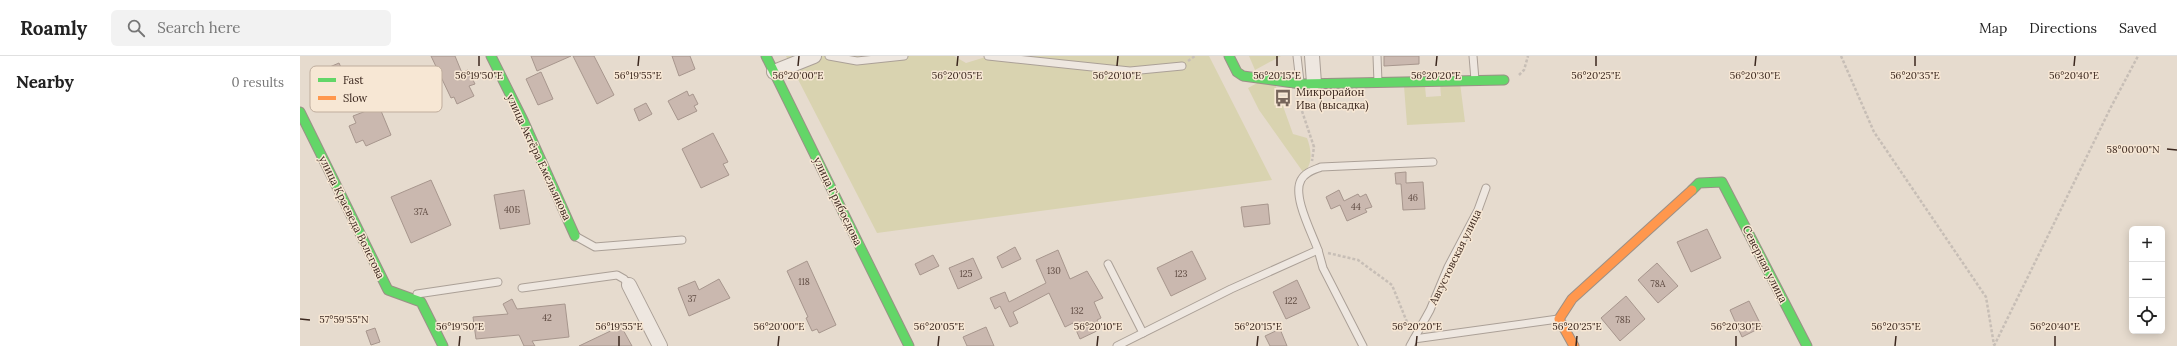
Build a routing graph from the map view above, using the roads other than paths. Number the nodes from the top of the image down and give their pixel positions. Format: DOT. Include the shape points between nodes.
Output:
graph roads {
  1 [pos="491,56"];
  2 [pos="766,56"];
  3 [pos="814,56"];
  4 [pos="829,56"];
  5 [pos="904,56"];
  6 [pos="988,56"];
  7 [pos="1229,56"];
  8 [pos="1297,56"];
  9 [pos="1312,56"];
  10 [pos="1377,56"];
  11 [pos="1474,56"];
  12 [pos="1182,66"];
  13 [pos="774,72"];
  14 [pos="1504,80"];
  15 [pos="1475,81"];
  16 [pos="1378,82"];
  17 [pos="1307,83"];
  18 [pos="300,112"];
  19 [pos="1433,162"];
  20 [pos="1486,188"];
  21 [pos="575,236"];
  22 [pos="682,240"];
  23 [pos="1318,250"];
  24 [pos="1108,264"];
  25 [pos="498,282"];
  26 [pos="629,285"];
  27 [pos="522,288"];
  28 [pos="405,296"];
  29 [pos="1559,319"];
  30 [pos="1143,333"];
  31 [pos="1414,339"];
  32 [pos="443,346"];
  33 [pos="660,346"];
  34 [pos="909,346"];
  35 [pos="1117,346"];
  36 [pos="1363,346"];
  37 [pos="1410,346"];
  38 [pos="1574,346"];
  39 [pos="1808,346"];
  1 -- 21 [label="street, улица Актёра Емельянова"];
  2 -- 13 [label="street, улица Грибоедова"];
  3 -- 13 [label="street"];
  4 -- 5 [label="lane" via="857,60"];
  6 -- 12 [label="lane" via="1130,71"];
  7 -- 17 [label="street" via="1239,74"];
  8 -- 17 [label="lane"];
  9 -- 17 [label="street"];
  10 -- 16 [label="lane"];
  11 -- 15 [label="lane"];
  13 -- 34 [label="street, улица Грибоедова"];
  14 -- 15 [label="street"];
  15 -- 16 [label="street"];
  16 -- 17 [label="street"];
  18 -- 28 [label="street, улица Краеведа Волегова" via="388,290"];
  19 -- 23 [label="lane" via="1321,167 1310,171 1301,179 1298,194"];
  20 -- 31 [label="lane, Августовская улица" via="1478,210"];
  21 -- 22 [label="lane" via="595,247"];
  23 -- 30 [label="lane" via="1231,289"];
  23 -- 36 [label="lane" via="1323,268"];
  24 -- 30 [label="lane"];
  25 -- 28 [label="lane"];
  26 -- 27 [label="lane" via="617,275"];
  26 -- 33 [label="street"];
  28 -- 32 [label="street, улица Краеведа Волегова" via="421,302"];
  29 -- 31 [label="lane"];
  29 -- 38 [label="street"];
  29 -- 39 [label="street, Северная улица" via="1572,298 1699,184 1722,182"];
  30 -- 35 [label="lane"];
  31 -- 37 [label="lane, Августовская улица"];
}
